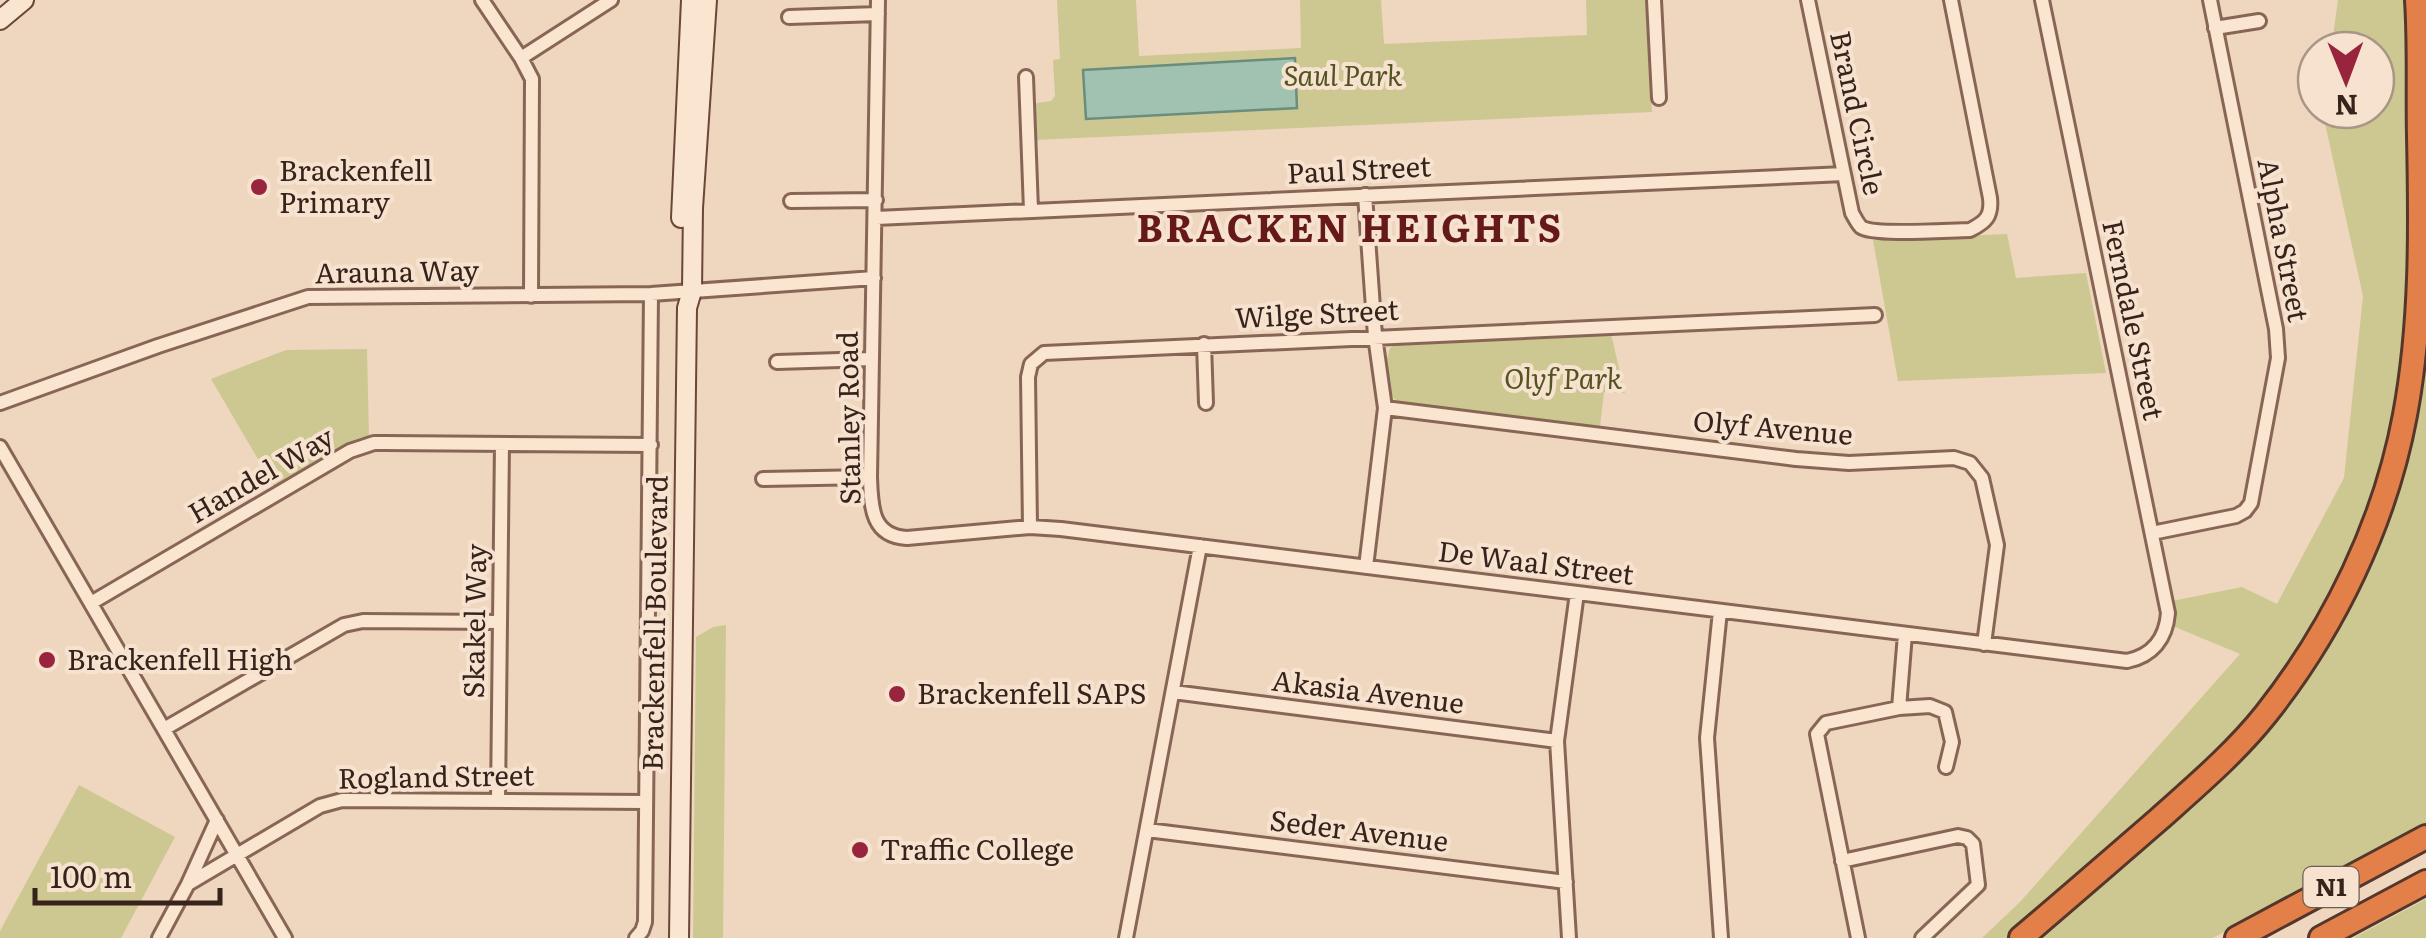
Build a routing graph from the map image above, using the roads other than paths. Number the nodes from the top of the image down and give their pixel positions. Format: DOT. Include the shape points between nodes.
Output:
graph roads {
  1 [pos="24,0"];
  2 [pos="482,0"];
  3 [pos="611,0"];
  4 [pos="691,0"];
  5 [pos="707,0"];
  6 [pos="1654,0"];
  7 [pos="1808,0"];
  8 [pos="1951,0"];
  9 [pos="2042,0"];
  10 [pos="2210,0"];
  11 [pos="2417,0"];
  12 [pos="878,7"];
  13 [pos="789,17"];
  14 [pos="0,20"];
  15 [pos="2259,20"];
  16 [pos="2215,28"];
  17 [pos="2419,30"];
  18 [pos="521,58"];
  19 [pos="1026,77"];
  20 [pos="2426,82"];
  21 [pos="1659,98"];
  22 [pos="1844,174"];
  23 [pos="1365,195"];
  24 [pos="876,200"];
  25 [pos="791,201"];
  26 [pos="1032,210"];
  27 [pos="876,218"];
  28 [pos="874,278"];
  29 [pos="651,294"];
  30 [pos="531,296"];
  31 [pos="687,297"];
  32 [pos="1876,315"];
  33 [pos="1376,336"];
  34 [pos="1204,344"];
  35 [pos="872,359"];
  36 [pos="777,362"];
  37 [pos="0,403"];
  38 [pos="1206,404"];
  39 [pos="1385,408"];
  40 [pos="502,444"];
  41 [pos="651,445"];
  42 [pos="0,448"];
  43 [pos="870,478"];
  44 [pos="763,479"];
  45 [pos="1030,527"];
  46 [pos="2152,532"];
  47 [pos="907,538"];
  48 [pos="1200,546"];
  49 [pos="1366,567"];
  50 [pos="1577,594"];
  51 [pos="91,603"];
  52 [pos="1720,611"];
  53 [pos="500,622"];
  54 [pos="1906,634"];
  55 [pos="1984,644"];
  56 [pos="2155,647"];
  57 [pos="1173,692"];
  58 [pos="1899,708"];
  59 [pos="164,729"];
  60 [pos="1557,741"];
  61 [pos="1946,767"];
  62 [pos="498,799"];
  63 [pos="646,802"];
  64 [pos="217,820"];
  65 [pos="1147,830"];
  66 [pos="2426,837"];
  67 [pos="237,856"];
  68 [pos="1842,861"];
  69 [pos="1566,882"];
  70 [pos="2426,882"];
  71 [pos="188,884"];
  72 [pos="159,938"];
  73 [pos="285,938"];
  74 [pos="636,938"];
  75 [pos="680,938"];
  76 [pos="1126,938"];
  77 [pos="1569,938"];
  78 [pos="1721,938"];
  79 [pos="1858,938"];
  80 [pos="1922,938"];
  81 [pos="2021,938"];
  82 [pos="2237,938"];
  83 [pos="2321,938"];
  1 -- 14 [label="street"];
  2 -- 18 [label="street"];
  3 -- 18 [label="street"];
  4 -- 31 [label="street, Brackenfell Boulevard" via="682,189"];
  5 -- 31 [label="street, Brackenfell Boulevard"];
  6 -- 21 [label="street"];
  7 -- 22 [label="street, Brand Circle"];
  8 -- 22 [label="street, Brand Circle" via="1990,198 1988,218 1970,230 1868,230 1852,213"];
  9 -- 46 [label="street, Ferndale Street"];
  10 -- 16 [label="street, Alpha Street"];
  11 -- 17 [label="highway"];
  12 -- 13 [label="street"];
  12 -- 24 [label="street, Stanley Road"];
  15 -- 16 [label="street"];
  16 -- 46 [label="street, Alpha Street" via="2278,358 2252,504 2236,516"];
  17 -- 20 [label="highway"];
  17 -- 81 [label="highway" via="2421,210 2412,370 2372,529 2340,599 2266,714 2212,772"];
  18 -- 30 [label="street" via="533,90"];
  19 -- 26 [label="street"];
  22 -- 23 [label="street, Paul Street"];
  23 -- 26 [label="street, Paul Street"];
  23 -- 33 [label="street"];
  24 -- 25 [label="street"];
  24 -- 27 [label="street, Stanley Road"];
  26 -- 27 [label="street, Paul Street"];
  27 -- 28 [label="street, Stanley Road"];
  28 -- 31 [label="street"];
  28 -- 35 [label="street, Stanley Road"];
  29 -- 30 [label="street, Arauna Way"];
  29 -- 31 [label="street, Arauna Way"];
  29 -- 41 [label="street"];
  30 -- 37 [label="street, Arauna Way" via="308,296"];
  31 -- 75 [label="street, Brackenfell Boulevard"];
  32 -- 33 [label="street, Wilge Street"];
  33 -- 34 [label="street, Wilge Street"];
  33 -- 39 [label="street"];
  34 -- 38 [label="street"];
  34 -- 45 [label="street, Wilge Street" via="1056,350 1031,364"];
  35 -- 36 [label="street"];
  35 -- 43 [label="street, Stanley Road"];
  39 -- 49 [label="street"];
  39 -- 55 [label="street, Olyf Avenue" via="1796,459 1965,460 1982,478 1997,545"];
  40 -- 41 [label="street, Handel Way"];
  40 -- 51 [label="street, Handel Way" via="384,442 350,451"];
  40 -- 53 [label="street, Skakel Way"];
  41 -- 63 [label="street"];
  42 -- 51 [label="street"];
  43 -- 44 [label="street"];
  43 -- 47 [label="street, Stanley Road" via="878,522 888,534"];
  45 -- 47 [label="street, De Waal Street"];
  45 -- 48 [label="street, De Waal Street"];
  46 -- 56 [label="street, Ferndale Street" via="2168,613"];
  48 -- 49 [label="street, De Waal Street"];
  48 -- 57 [label="street"];
  49 -- 50 [label="street, De Waal Street"];
  50 -- 52 [label="street, De Waal Street"];
  50 -- 60 [label="street"];
  51 -- 59 [label="street"];
  52 -- 54 [label="street, De Waal Street"];
  52 -- 78 [label="street" via="1707,738"];
  53 -- 59 [label="street" via="344,625"];
  53 -- 62 [label="street, Skakel Way"];
  54 -- 55 [label="street, De Waal Street"];
  54 -- 58 [label="street"];
  55 -- 56 [label="street, De Waal Street" via="2118,661"];
  57 -- 60 [label="street, Akasia Avenue"];
  57 -- 65 [label="street"];
  58 -- 61 [label="street" via="1944,712 1952,742"];
  58 -- 68 [label="street" via="1826,723 1817,734"];
  59 -- 64 [label="street"];
  60 -- 69 [label="street"];
  62 -- 63 [label="street, Rogland Street"];
  62 -- 67 [label="street, Rogland Street" via="330,802"];
  63 -- 74 [label="street" via="645,922"];
  64 -- 67 [label="street"];
  64 -- 71 [label="street"];
  65 -- 69 [label="street, Seder Avenue"];
  65 -- 76 [label="street"];
  66 -- 82 [label="highway, N1"];
  67 -- 71 [label="street, Rogland Street"];
  67 -- 73 [label="street"];
  68 -- 79 [label="street"];
  68 -- 80 [label="street" via="1958,836 1970,840 1978,885"];
  69 -- 77 [label="street"];
  70 -- 83 [label="highway, N1"];
  71 -- 72 [label="street"];
}
